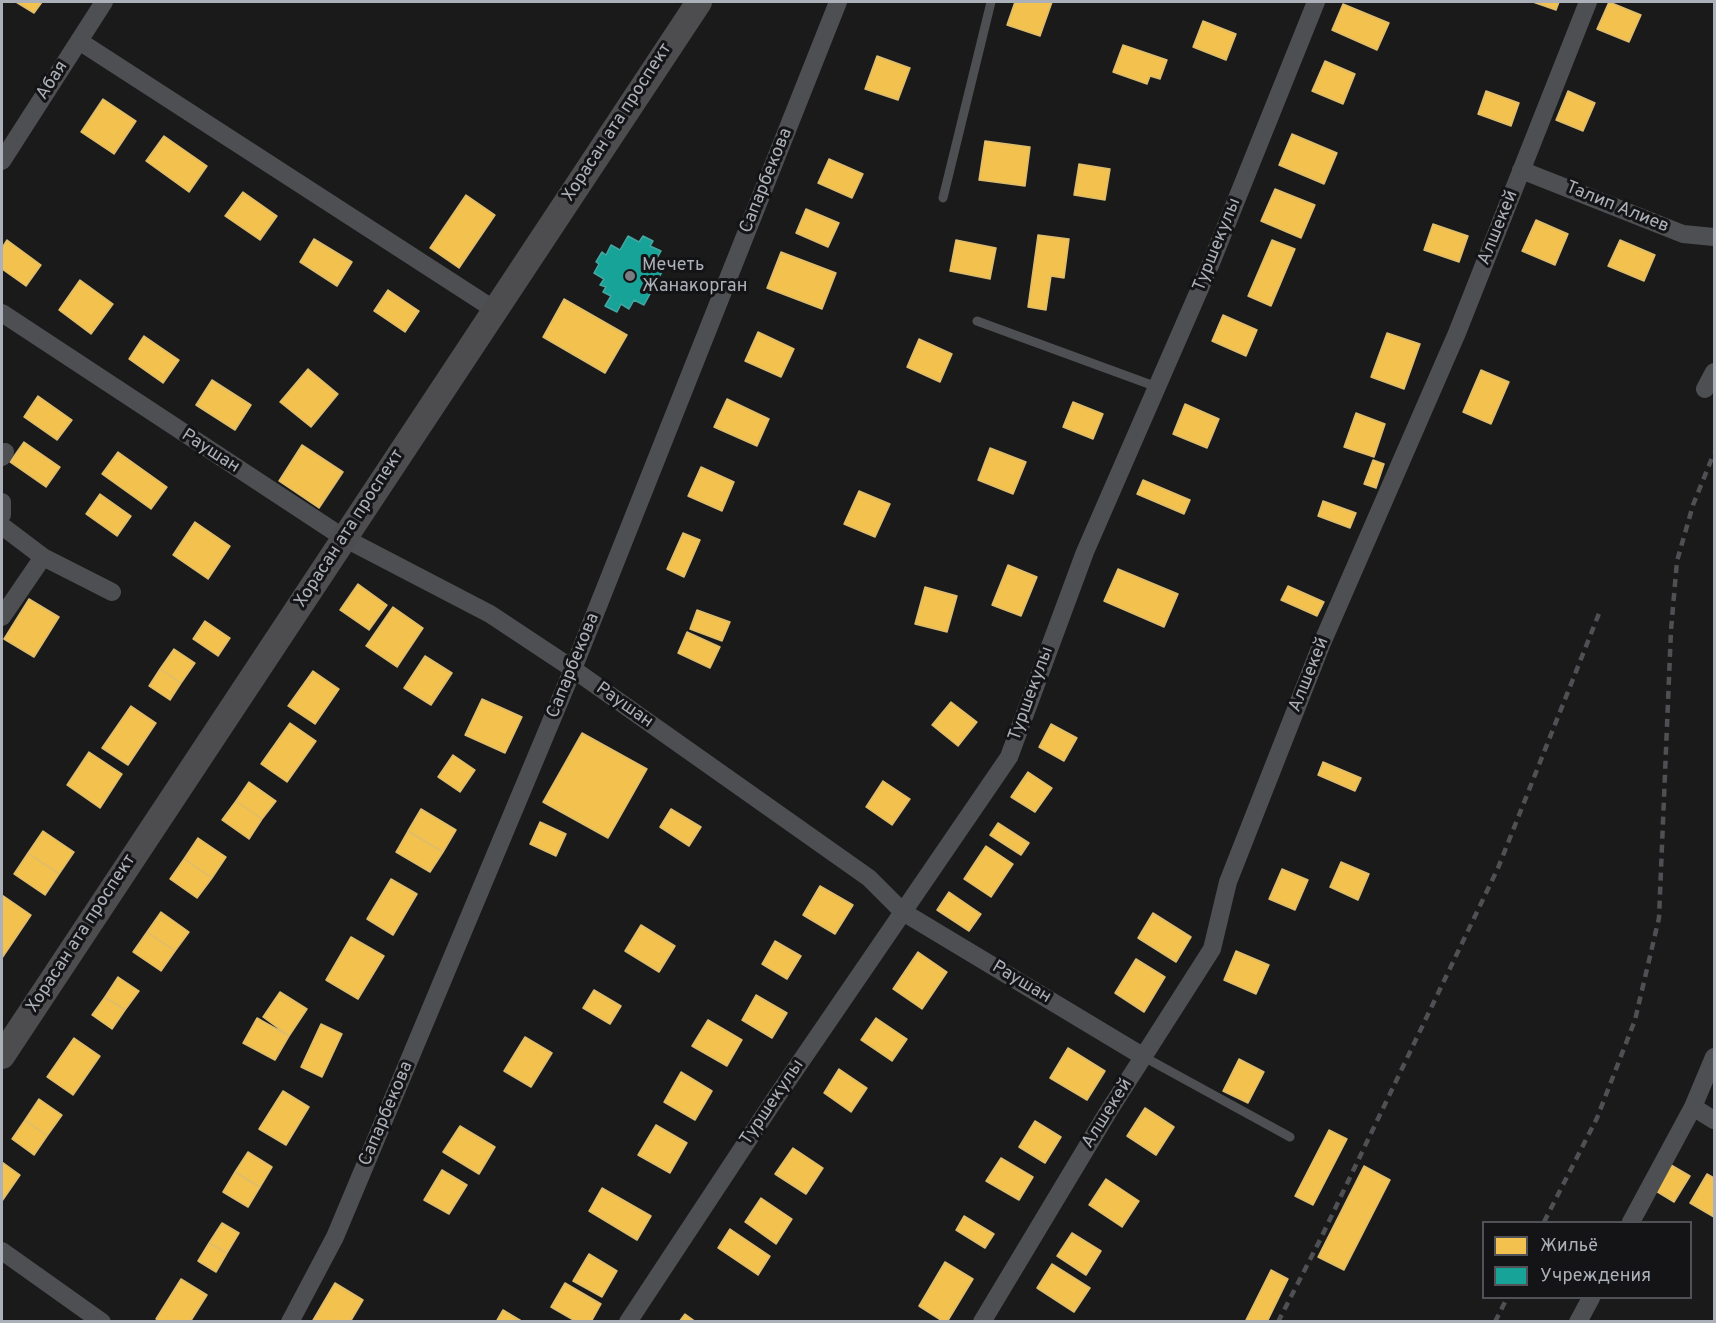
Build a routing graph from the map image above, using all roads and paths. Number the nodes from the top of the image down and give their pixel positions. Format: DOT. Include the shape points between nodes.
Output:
graph roads {
  1 [pos="104,2"];
  2 [pos="696,2"];
  3 [pos="838,2"];
  4 [pos="991,2"];
  5 [pos="1316,2"];
  6 [pos="1588,2"];
  7 [pos="79,41"];
  8 [pos="2,161"];
  9 [pos="1521,170"];
  10 [pos="943,198"];
  11 [pos="1714,237"];
  12 [pos="495,310"];
  13 [pos="2,313"];
  14 [pos="977,321"];
  15 [pos="1714,372"];
  16 [pos="1157,387"];
  17 [pos="1705,390"];
  18 [pos="2,502"];
  19 [pos="2,515"];
  20 [pos="2,525"];
  21 [pos="344,538"];
  22 [pos="43,557"];
  23 [pos="112,592"];
  24 [pos="2,617"];
  25 [pos="573,669"];
  26 [pos="903,912"];
  27 [pos="2,1056"];
  28 [pos="1144,1057"];
  29 [pos="1714,1057"];
  30 [pos="1693,1107"];
  31 [pos="1714,1120"];
  32 [pos="1290,1137"];
  33 [pos="1632,1221"];
  34 [pos="2,1251"];
  35 [pos="1590,1299"];
  36 [pos="102,1322"];
  37 [pos="290,1322"];
  38 [pos="628,1322"];
  39 [pos="982,1322"];
  40 [pos="1578,1322"];
  1 -- 7 [label="street, Абая"];
  2 -- 12 [label="main road, Хорасан ата проспект"];
  3 -- 25 [label="street, Сапарбекова"];
  4 -- 10 [label="lane"];
  5 -- 16 [label="street, Туршекулы"];
  6 -- 9 [label="street, Алшекей"];
  7 -- 8 [label="street, Абая"];
  7 -- 12 [label="street"];
  9 -- 11 [label="street, Талип Алиев" via="1683,234"];
  9 -- 28 [label="street, Алшекей" via="1457,333 1322,643 1228,882 1212,949"];
  12 -- 21 [label="main road, Хорасан ата проспект"];
  13 -- 21 [label="street, Раушан"];
  14 -- 16 [label="lane"];
  15 -- 17 [label="street"];
  16 -- 26 [label="street, Туршекулы" via="1085,552 1009,757"];
  18 -- 19 [label="street"];
  20 -- 22 [label="street"];
  21 -- 25 [label="street, Раушан" via="490,614"];
  21 -- 27 [label="main road, Хорасан ата проспект"];
  22 -- 23 [label="street"];
  22 -- 24 [label="street"];
  25 -- 26 [label="street, Раушан" via="869,878"];
  25 -- 37 [label="street, Сапарбекова" via="335,1237"];
  26 -- 28 [label="street, Раушан"];
  26 -- 38 [label="street, Туршекулы"];
  28 -- 32 [label="lane"];
  28 -- 39 [label="street, Алшекей"];
  29 -- 30 [label="street"];
  30 -- 31 [label="street"];
  30 -- 33 [label="street"];
  34 -- 36 [label="street"];
  35 -- 40 [label="street"];
}
